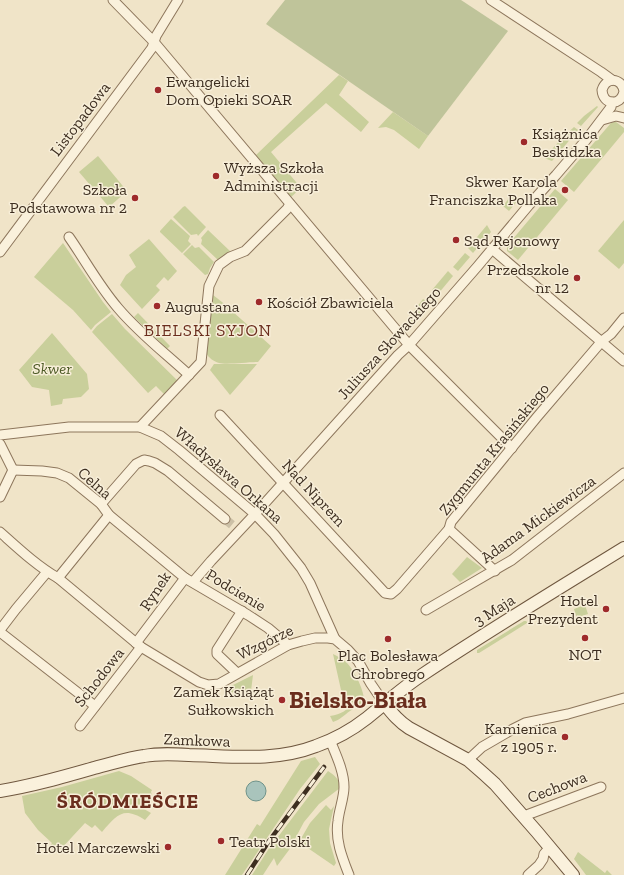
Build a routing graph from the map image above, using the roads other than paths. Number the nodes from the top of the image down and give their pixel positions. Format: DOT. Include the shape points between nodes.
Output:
graph roads {
  1 [pos="112,0"];
  2 [pos="178,0"];
  3 [pos="491,0"];
  4 [pos="154,42"];
  5 [pos="591,66"];
  6 [pos="618,81"];
  7 [pos="603,86"];
  8 [pos="624,92"];
  9 [pos="611,101"];
  10 [pos="624,118"];
  11 [pos="602,120"];
  12 [pos="290,204"];
  13 [pos="69,237"];
  14 [pos="492,249"];
  15 [pos="0,252"];
  16 [pos="624,318"];
  17 [pos="602,342"];
  18 [pos="409,345"];
  19 [pos="624,361"];
  20 [pos="189,375"];
  21 [pos="220,415"];
  22 [pos="140,427"];
  23 [pos="0,435"];
  24 [pos="0,444"];
  25 [pos="512,448"];
  26 [pos="13,470"];
  27 [pos="624,473"];
  28 [pos="284,483"];
  29 [pos="0,497"];
  30 [pos="101,504"];
  31 [pos="256,514"];
  32 [pos="109,516"];
  33 [pos="225,519"];
  34 [pos="449,529"];
  35 [pos="0,532"];
  36 [pos="624,548"];
  37 [pos="495,570"];
  38 [pos="47,572"];
  39 [pos="58,578"];
  40 [pos="189,580"];
  41 [pos="385,593"];
  42 [pos="426,610"];
  43 [pos="242,611"];
  44 [pos="0,631"];
  45 [pos="335,639"];
  46 [pos="139,645"];
  47 [pos="288,645"];
  48 [pos="237,673"];
  49 [pos="624,698"];
  50 [pos="384,703"];
  51 [pos="95,706"];
  52 [pos="80,726"];
  53 [pos="330,740"];
  54 [pos="468,760"];
  55 [pos="601,787"];
  56 [pos="0,791"];
  57 [pos="524,816"];
  58 [pos="550,847"];
  59 [pos="349,875"];
  60 [pos="528,875"];
  61 [pos="573,875"];
  1 -- 4 [label="street"];
  2 -- 4 [label="street, Listopadowa"];
  3 -- 5 [label="street"];
  4 -- 12 [label="street"];
  4 -- 15 [label="street, Listopadowa"];
  5 -- 6 [label="street"];
  5 -- 7 [label="street"];
  6 -- 7 [label="street"];
  6 -- 8 [label="street"];
  7 -- 9 [label="street" via="602,94"];
  8 -- 9 [label="street" via="622,98"];
  9 -- 10 [label="street"];
  9 -- 11 [label="street, Juliusza Słowackiego" via="611,107"];
  10 -- 11 [label="street" via="616,116"];
  11 -- 14 [label="street, Juliusza Słowackiego"];
  12 -- 18 [label="street"];
  12 -- 20 [label="street" via="245,251 220,265 210,286 201,362"];
  13 -- 20 [label="street" via="118,307"];
  14 -- 17 [label="street"];
  14 -- 18 [label="street, Juliusza Słowackiego"];
  16 -- 17 [label="street, Zygmunta Krasińskiego"];
  17 -- 19 [label="street"];
  17 -- 25 [label="street, Zygmunta Krasińskiego"];
  18 -- 25 [label="street"];
  18 -- 28 [label="street, Juliusza Słowackiego"];
  20 -- 22 [label="street"];
  21 -- 28 [label="street, Nad Niprem"];
  22 -- 23 [label="street" via="69,427"];
  22 -- 31 [label="street, Władysława Orkana" via="161,436"];
  24 -- 26 [label="street"];
  25 -- 34 [label="street, Zygmunta Krasińskiego" via="450,522"];
  26 -- 29 [label="street"];
  26 -- 30 [label="street, Celna" via="57,473 69,478"];
  27 -- 37 [label="street, Adama Mickiewicza" via="520,554"];
  28 -- 31 [label="street, Juliusza Słowackiego"];
  28 -- 41 [label="street, Nad Niprem"];
  30 -- 32 [label="street, Celna"];
  30 -- 33 [label="street" via="136,464 149,460 168,471"];
  31 -- 40 [label="street, Juliusza Słowackiego"];
  31 -- 45 [label="street, Władysława Orkana" via="301,568"];
  32 -- 39 [label="street"];
  32 -- 40 [label="street, Rynek"];
  34 -- 37 [label="street"];
  34 -- 41 [label="street, Zygmunta Krasińskiego" via="391,594"];
  35 -- 38 [label="street"];
  36 -- 50 [label="main road, 3 Maja" via="449,657"];
  37 -- 42 [label="street, Adama Mickiewicza"];
  38 -- 39 [label="street"];
  38 -- 44 [label="street"];
  39 -- 46 [label="street"];
  40 -- 43 [label="street, Podcienie"];
  40 -- 46 [label="street, Rynek"];
  43 -- 47 [label="street, Podcienie"];
  43 -- 48 [label="street" via="217,650 217,654"];
  44 -- 51 [label="street"];
  45 -- 47 [label="street, Wzgórze" via="315,638"];
  45 -- 50 [label="street" via="358,660"];
  46 -- 48 [label="street, Wzgórze" via="199,682 215,685"];
  46 -- 51 [label="street, Schodowa"];
  47 -- 48 [label="street, Wzgórze"];
  49 -- 54 [label="street" via="555,718 525,723 482,747"];
  50 -- 53 [label="main road, Zamkowa" via="363,721"];
  50 -- 54 [label="main road" via="401,723"];
  51 -- 52 [label="street, Schodowa"];
  53 -- 56 [label="main road, Zamkowa" via="276,756 145,756"];
  53 -- 59 [label="street" via="344,788 337,830 338,844"];
  54 -- 57 [label="main road" via="495,784"];
  55 -- 57 [label="street, Cechowa"];
  57 -- 58 [label="main road"];
  58 -- 60 [label="street" via="539,865"];
  58 -- 61 [label="main road"];
}
